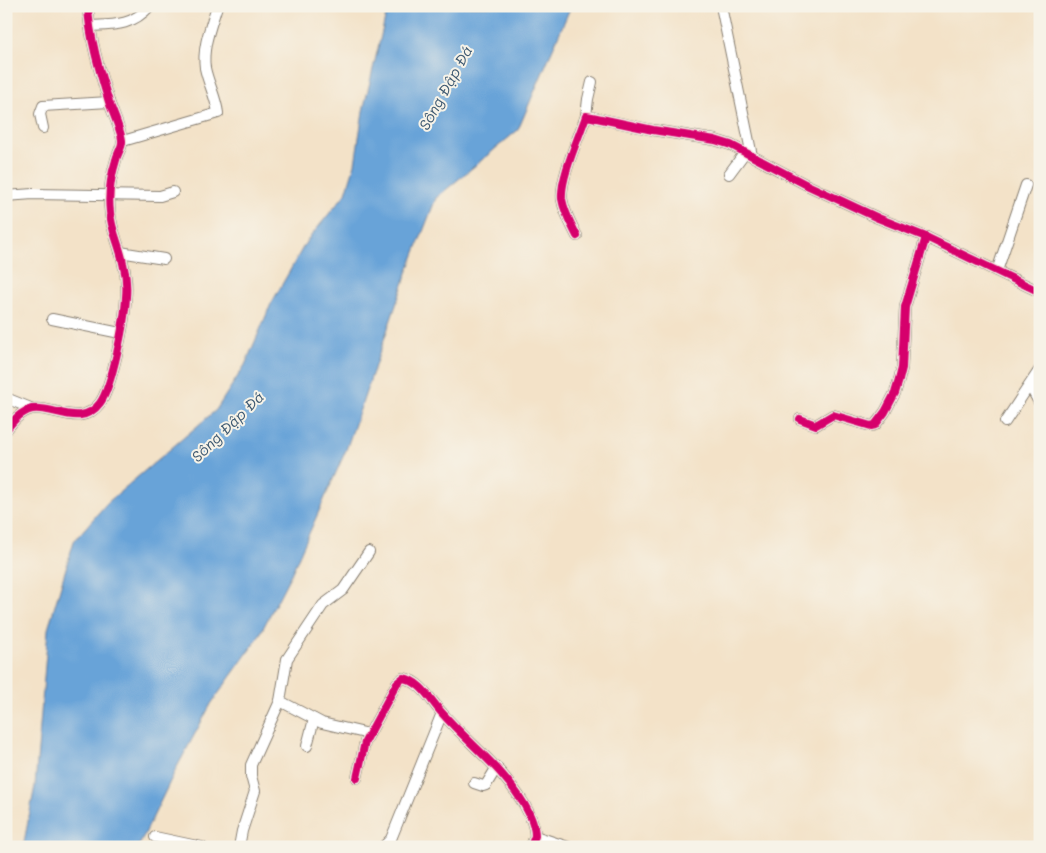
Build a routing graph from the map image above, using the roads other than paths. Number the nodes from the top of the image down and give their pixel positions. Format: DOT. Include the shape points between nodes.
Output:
graph roads {
  1 [pos="88,6"];
  2 [pos="150,6"];
  3 [pos="217,6"];
  4 [pos="721,6"];
  5 [pos="90,26"];
  6 [pos="592,82"];
  7 [pos="109,102"];
  8 [pos="586,116"];
  9 [pos="43,128"];
  10 [pos="123,141"];
  11 [pos="749,154"];
  12 [pos="729,174"];
  13 [pos="1026,185"];
  14 [pos="173,192"];
  15 [pos="6,196"];
  16 [pos="110,196"];
  17 [pos="577,236"];
  18 [pos="926,237"];
  19 [pos="120,252"];
  20 [pos="164,259"];
  21 [pos="997,271"];
  22 [pos="1040,292"];
  23 [pos="52,319"];
  24 [pos="120,333"];
  25 [pos="1040,369"];
  26 [pos="1030,386"];
  27 [pos="6,398"];
  28 [pos="1040,404"];
  29 [pos="33,408"];
  30 [pos="800,419"];
  31 [pos="1005,422"];
  32 [pos="6,430"];
  33 [pos="369,552"];
  34 [pos="280,702"];
  35 [pos="442,713"];
  36 [pos="314,719"];
  37 [pos="368,734"];
  38 [pos="307,746"];
  39 [pos="497,767"];
  40 [pos="357,778"];
  41 [pos="474,783"];
  42 [pos="534,836"];
  43 [pos="155,837"];
  44 [pos="202,847"];
  45 [pos="239,847"];
  46 [pos="383,847"];
  47 [pos="531,847"];
  48 [pos="568,847"];
  1 -- 5 [label="street"];
  2 -- 5 [label="street" via="135,19"];
  3 -- 10 [label="street" via="204,58 218,113"];
  4 -- 11 [label="street"];
  5 -- 7 [label="street"];
  6 -- 8 [label="street"];
  7 -- 9 [label="street" via="43,106 40,114"];
  7 -- 10 [label="street"];
  8 -- 11 [label="street" via="715,140"];
  8 -- 17 [label="street" via="562,194"];
  10 -- 16 [label="street" via="113,170"];
  11 -- 12 [label="street"];
  11 -- 18 [label="street" via="807,185"];
  13 -- 21 [label="street"];
  14 -- 16 [label="street" via="160,196"];
  15 -- 16 [label="street"];
  16 -- 19 [label="street" via="113,233"];
  18 -- 21 [label="street"];
  18 -- 30 [label="street" via="905,307 902,368 885,412 871,426 832,415 816,425"];
  19 -- 20 [label="street"];
  19 -- 24 [label="street" via="126,297"];
  21 -- 22 [label="street"];
  23 -- 24 [label="street"];
  24 -- 29 [label="street" via="110,379 98,406 74,416"];
  25 -- 26 [label="street"];
  26 -- 28 [label="street"];
  26 -- 31 [label="street"];
  27 -- 29 [label="street"];
  29 -- 32 [label="street" via="14,420"];
  33 -- 34 [label="street" via="343,590 323,605 292,648 285,664"];
  34 -- 36 [label="street"];
  34 -- 45 [label="street" via="251,765 255,791"];
  35 -- 37 [label="street" via="415,683 403,678 397,682"];
  35 -- 39 [label="street"];
  35 -- 46 [label="street" via="391,839"];
  36 -- 37 [label="street"];
  36 -- 38 [label="street"];
  37 -- 40 [label="street"];
  39 -- 41 [label="street" via="486,785"];
  39 -- 42 [label="street" via="527,810"];
  42 -- 47 [label="street"];
  42 -- 48 [label="street"];
  43 -- 44 [label="street"];
}
